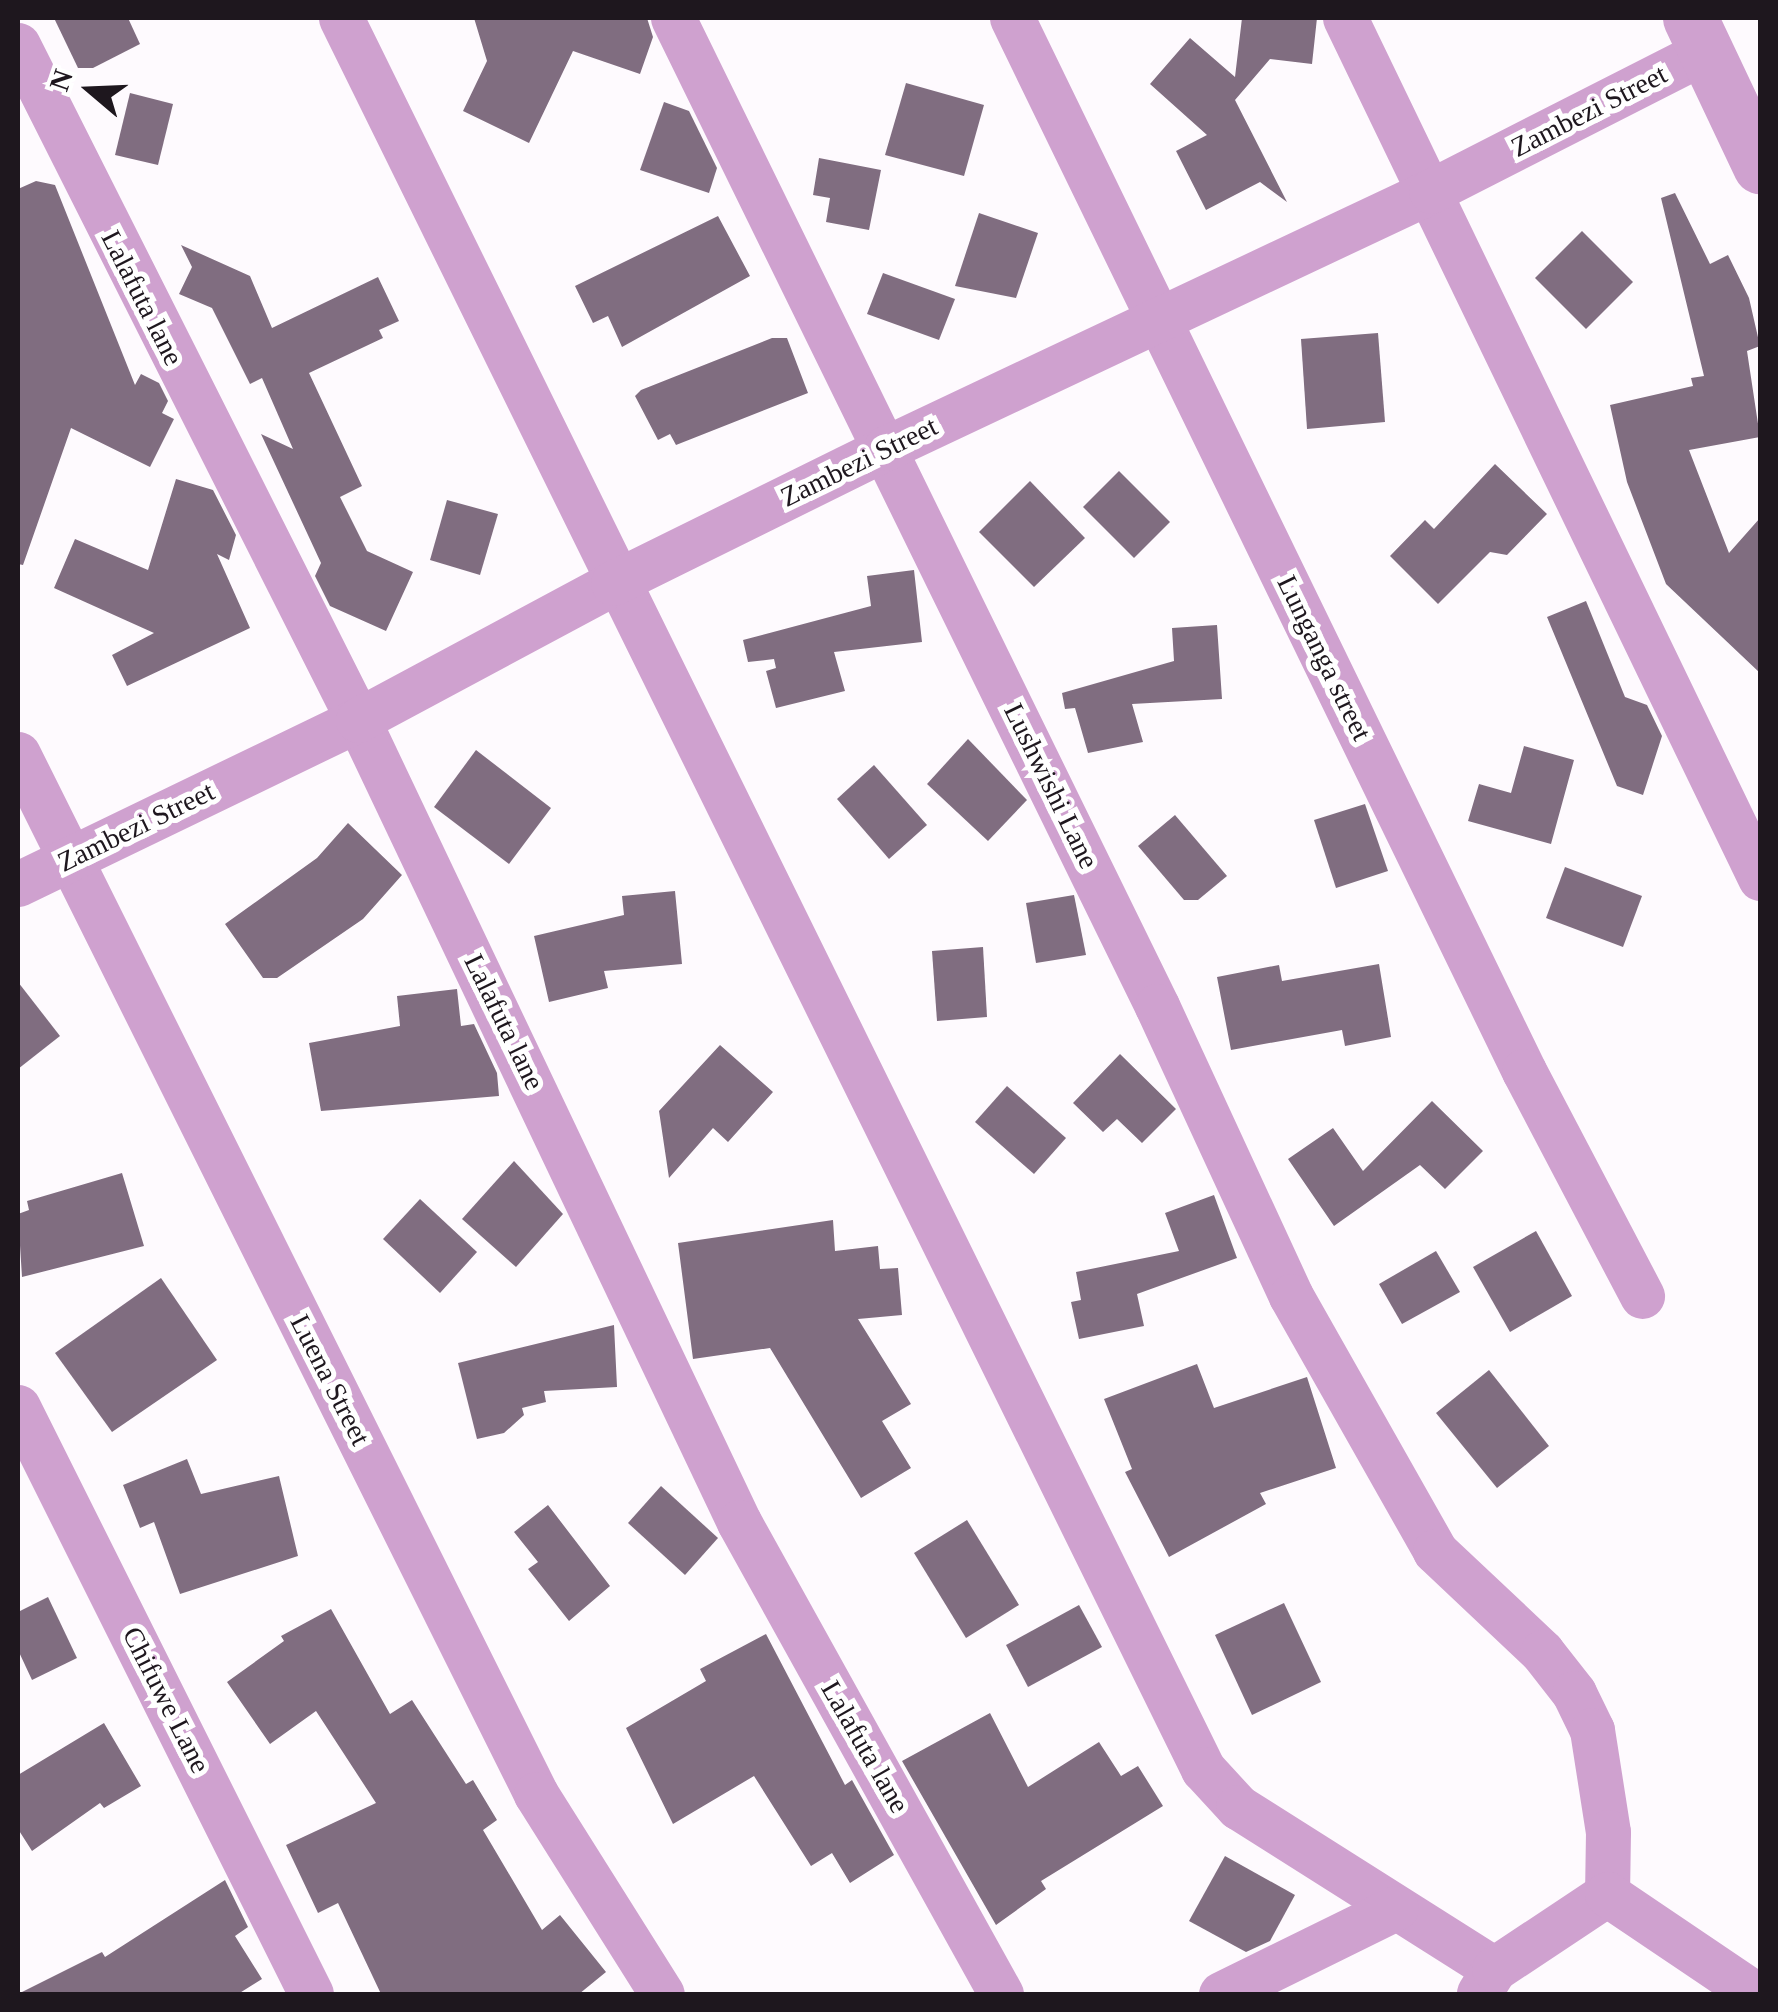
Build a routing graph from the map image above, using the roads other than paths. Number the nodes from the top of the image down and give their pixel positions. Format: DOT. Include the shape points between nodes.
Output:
graph roads {
  1 [pos="341,18"];
  2 [pos="673,18"];
  3 [pos="1012,18"];
  4 [pos="1345,18"];
  5 [pos="1698,34"];
  6 [pos="18,45"];
  7 [pos="1748,105"];
  8 [pos="1760,166"];
  9 [pos="1431,191"];
  10 [pos="1158,319"];
  11 [pos="886,448"];
  12 [pos="618,580"];
  13 [pos="358,720"];
  14 [pos="18,754"];
  15 [pos="68,861"];
  16 [pos="1760,878"];
  17 [pos="18,884"];
  18 [pos="1642,1296"];
  19 [pos="18,1407"];
  20 [pos="1607,1894"];
  21 [pos="1396,1908"];
  22 [pos="1486,1982"];
  23 [pos="311,1994"];
  24 [pos="662,1994"];
  25 [pos="1001,1994"];
  26 [pos="1221,1994"];
  27 [pos="1755,1994"];
  1 -- 12 [label="street"];
  2 -- 11 [label="street, Lushwishi Lane"];
  3 -- 10 [label="street, Lunganga street"];
  4 -- 9 [label="street"];
  5 -- 7 [label="street"];
  5 -- 9 [label="street, Zambezi Street"];
  6 -- 13 [label="street, Lalafuta lane"];
  7 -- 8 [label="street"];
  9 -- 10 [label="street, Zambezi Street"];
  9 -- 16 [label="street"];
  10 -- 11 [label="street, Zambezi Street"];
  10 -- 18 [label="street, Lunganga street" via="1524,1071"];
  11 -- 12 [label="street, Zambezi Street"];
  11 -- 20 [label="street, Lushwishi Lane" via="1291,1296 1435,1550 1542,1652 1574,1693 1595,1747 1608,1832"];
  12 -- 13 [label="street, Zambezi Street"];
  12 -- 21 [label="street" via="1204,1769 1238,1807"];
  13 -- 15 [label="street, Zambezi Street"];
  13 -- 25 [label="street, Lalafuta lane" via="740,1522"];
  14 -- 15 [label="street, Luena Street"];
  15 -- 17 [label="street, Zambezi Street"];
  15 -- 24 [label="street, Luena Street" via="536,1794"];
  19 -- 23 [label="street, Chifuwe Lane"];
  20 -- 22 [label="street"];
  20 -- 27 [label="street"];
  21 -- 22 [label="street"];
  21 -- 26 [label="street"];
}
